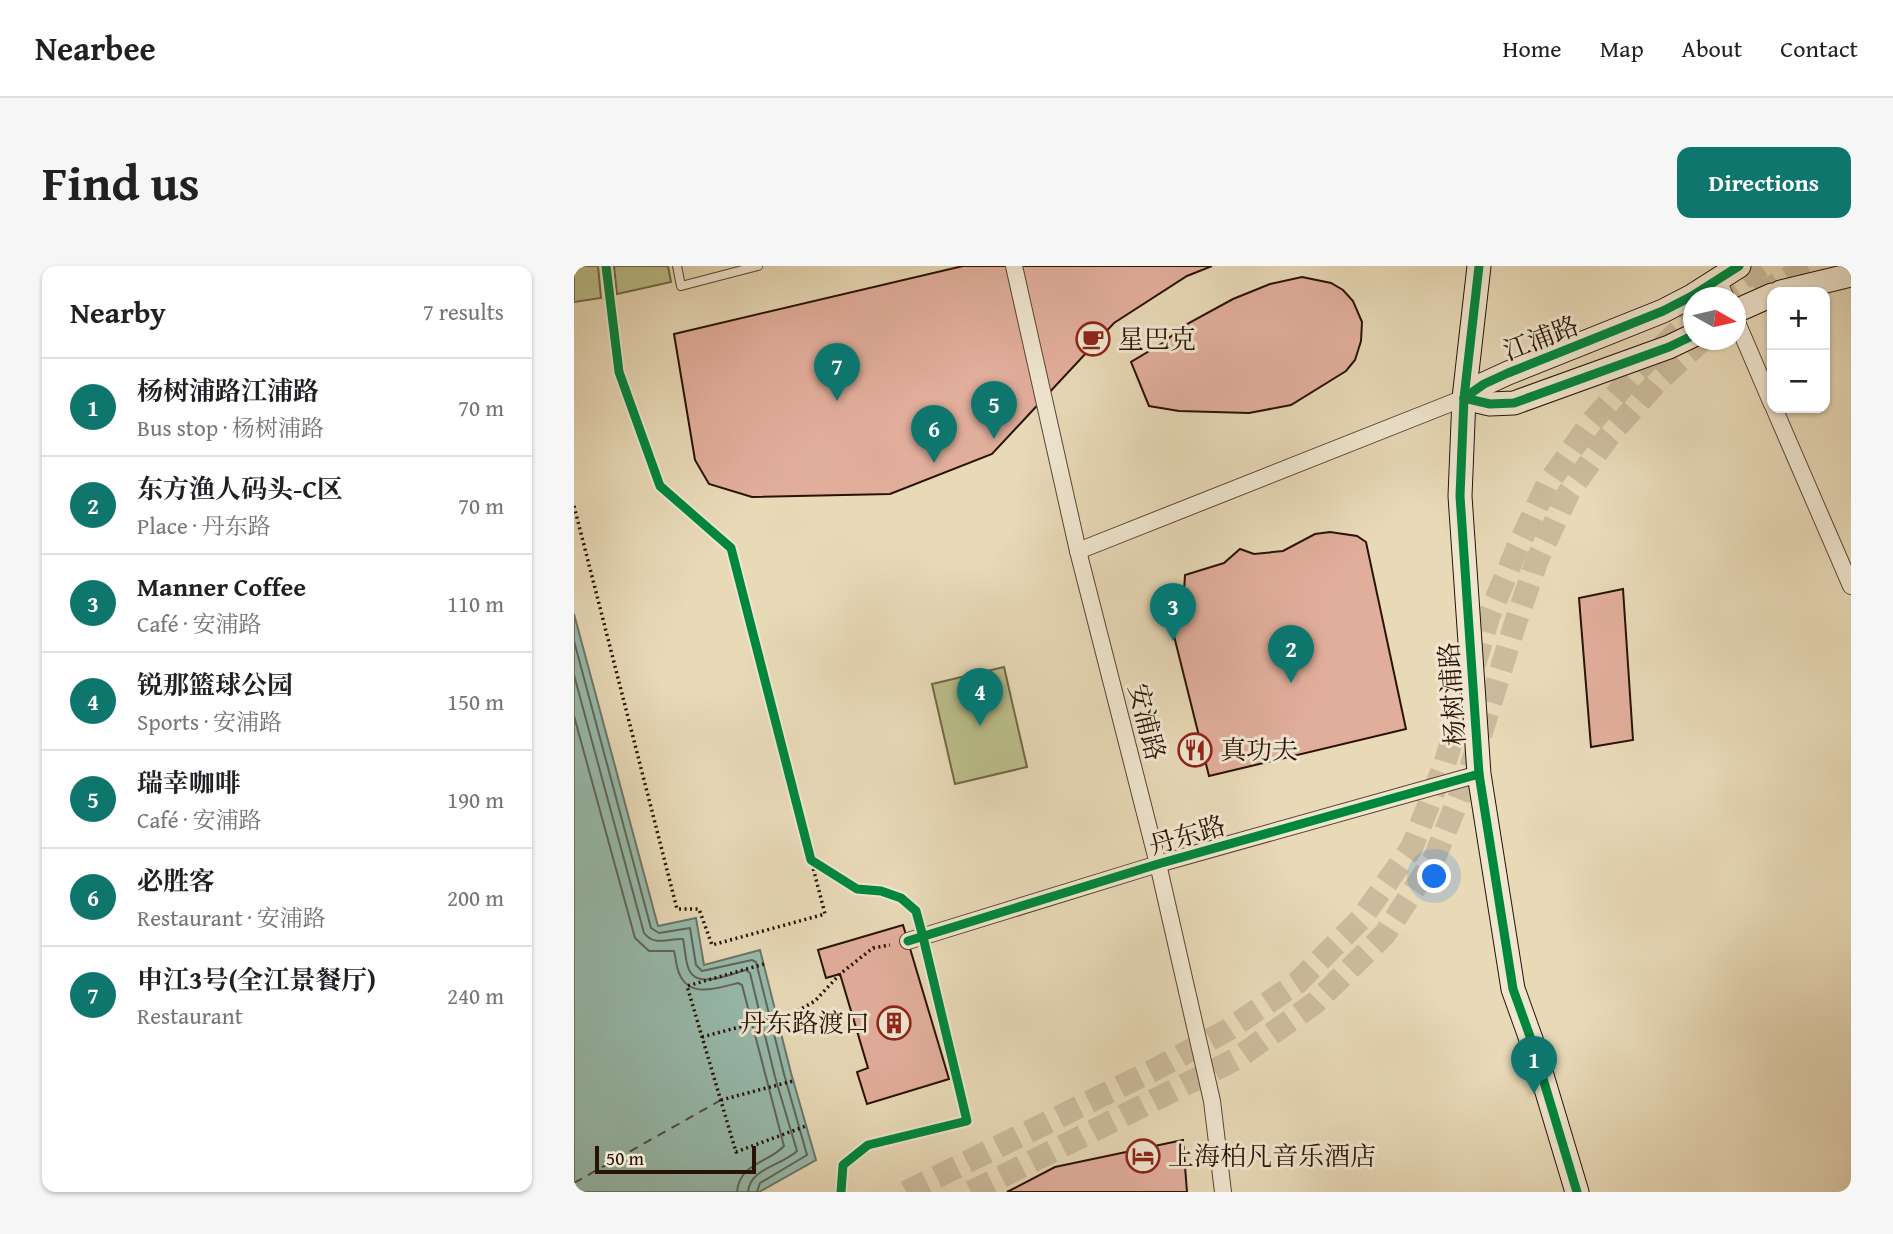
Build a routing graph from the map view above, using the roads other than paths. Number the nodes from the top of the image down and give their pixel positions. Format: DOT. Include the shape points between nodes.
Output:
graph roads {
  1 [pos="677,266"];
  2 [pos="758,266"];
  3 [pos="1014,266"];
  4 [pos="1479,266"];
  5 [pos="1739,266"];
  6 [pos="1851,275"];
  7 [pos="1723,287"];
  8 [pos="1802,287"];
  9 [pos="1767,297"];
  10 [pos="1683,304"];
  11 [pos="1746,307"];
  12 [pos="1683,340"];
  13 [pos="1746,345"];
  14 [pos="1767,392"];
  15 [pos="1464,398"];
  16 [pos="1776,413"];
  17 [pos="1078,551"];
  18 [pos="1851,586"];
  19 [pos="1479,775"];
  20 [pos="1158,864"];
  21 [pos="908,941"];
  22 [pos="1223,1192"];
  23 [pos="1577,1192"];
  1 -- 2 [label="lane" via="681,286"];
  3 -- 17 [label="street, 安浦路"];
  4 -- 15 [label="main road, 杨树浦路"];
  5 -- 7 [label="main road, 江浦路"];
  6 -- 8 [label="main road"];
  9 -- 11 [label="main road"];
  10 -- 15 [label="main road, 江浦路" via="1508,373"];
  12 -- 15 [label="main road, 江浦路" via="1514,403"];
  13 -- 14 [label="street"];
  15 -- 17 [label="street, 江浦路"];
  15 -- 19 [label="main road, 杨树浦路" via="1460,496"];
  16 -- 18 [label="street"];
  17 -- 20 [label="street, 安浦路"];
  19 -- 20 [label="street, 丹东路"];
  19 -- 23 [label="main road, 杨树浦路" via="1513,989"];
  20 -- 21 [label="street, 丹东路"];
  20 -- 22 [label="street, 安浦路" via="1212,1101"];
}
